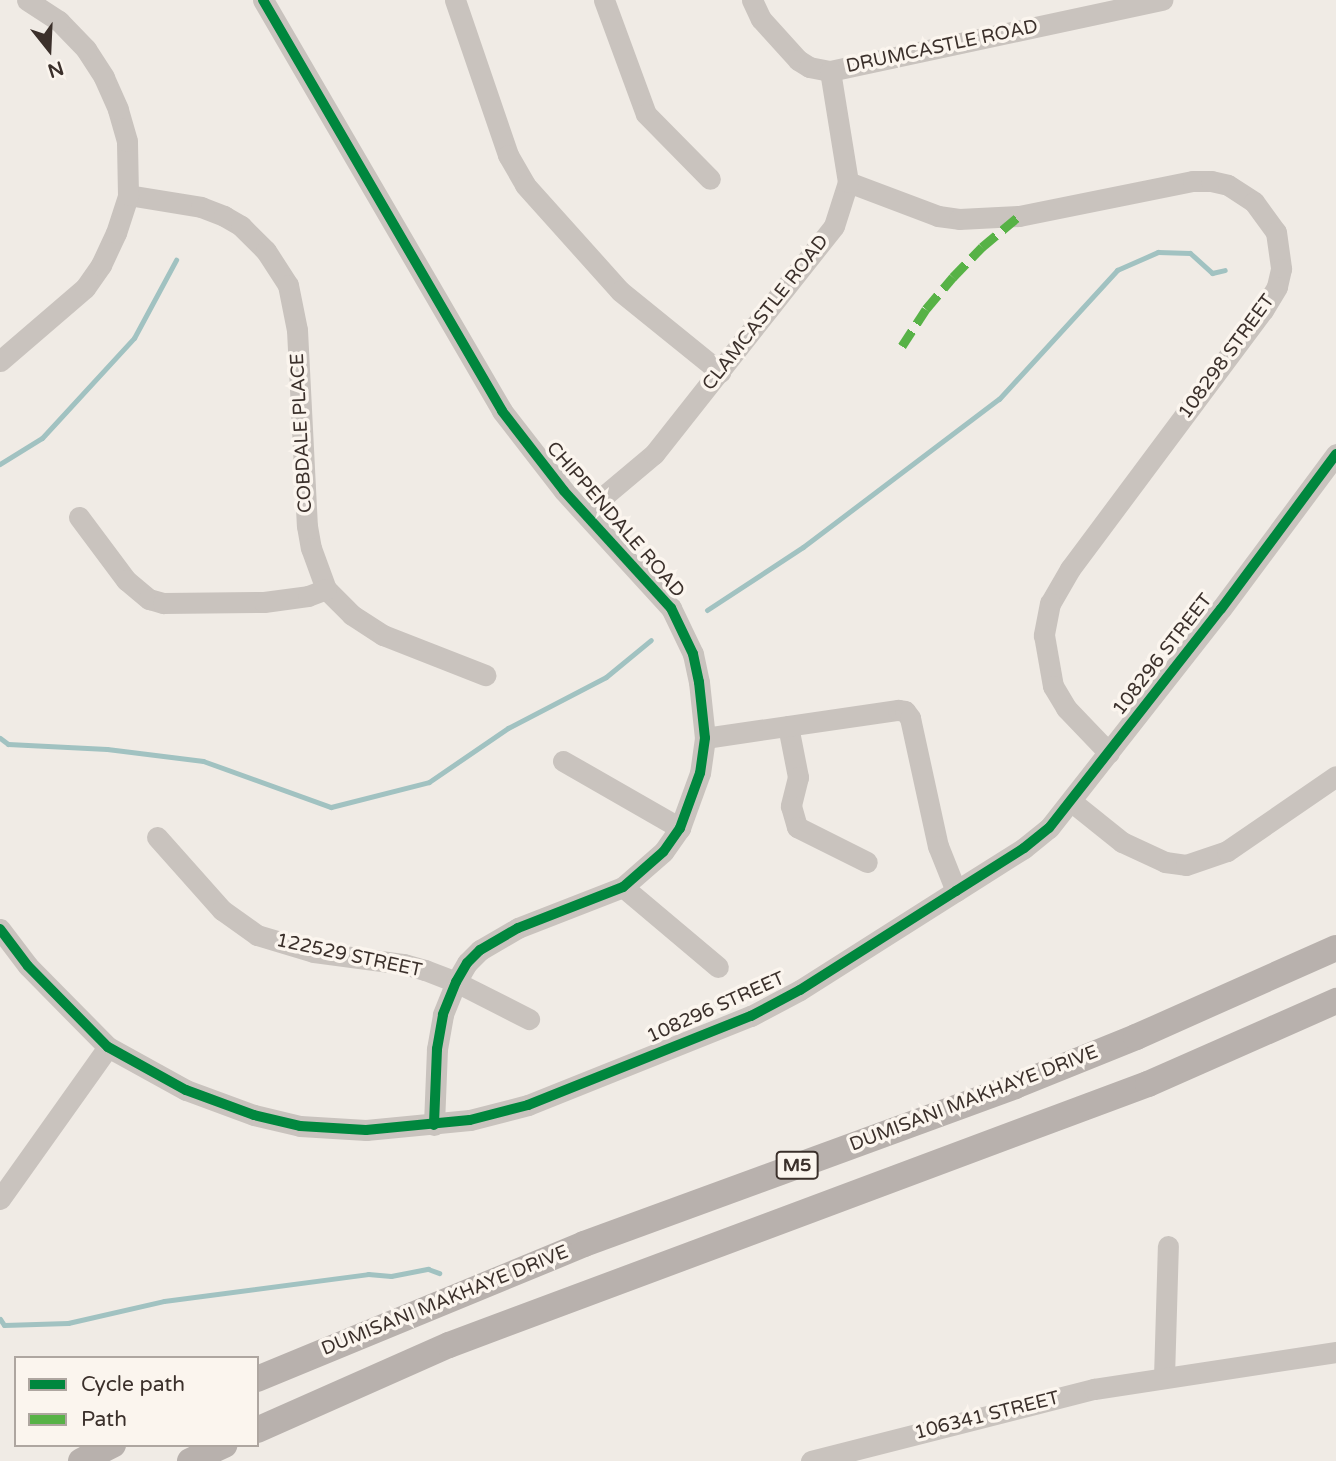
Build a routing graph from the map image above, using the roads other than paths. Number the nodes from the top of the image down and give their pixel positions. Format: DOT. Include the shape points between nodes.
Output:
graph roads {
  1 [pos="27,0"];
  2 [pos="263,0"];
  3 [pos="455,0"];
  4 [pos="604,0"];
  5 [pos="752,0"];
  6 [pos="1151,1"];
  7 [pos="830,71"];
  8 [pos="710,179"];
  9 [pos="848,182"];
  10 [pos="128,195"];
  11 [pos="0,361"];
  12 [pos="720,372"];
  13 [pos="1336,454"];
  14 [pos="586,511"];
  15 [pos="79,517"];
  16 [pos="326,589"];
  17 [pos="485,675"];
  18 [pos="788,726"];
  19 [pos="705,738"];
  20 [pos="1110,753"];
  21 [pos="563,761"];
  22 [pos="1336,776"];
  23 [pos="1072,802"];
  24 [pos="680,828"];
  25 [pos="157,837"];
  26 [pos="867,862"];
  27 [pos="622,887"];
  28 [pos="956,891"];
  29 [pos="0,929"];
  30 [pos="1336,948"];
  31 [pos="718,967"];
  32 [pos="456,982"];
  33 [pos="1336,1001"];
  34 [pos="529,1020"];
  35 [pos="108,1047"];
  36 [pos="433,1125"];
  37 [pos="0,1199"];
  38 [pos="1168,1246"];
  39 [pos="1336,1352"];
  40 [pos="1164,1377"];
  41 [pos="259,1378"];
  42 [pos="259,1429"];
  43 [pos="109,1447"];
  44 [pos="220,1447"];
  45 [pos="81,1461"];
  46 [pos="190,1461"];
  47 [pos="811,1461"];
  1 -- 10 [label="street" via="59,21 104,76 127,141"];
  2 -- 14 [label="street, CHIPPENDALE ROAD" via="502,411 564,491"];
  3 -- 12 [label="street" via="508,155 525,185 620,291"];
  4 -- 8 [label="street" via="646,114"];
  5 -- 7 [label="street, DRUMCASTLE ROAD" via="761,19 798,60"];
  6 -- 7 [label="street, DRUMCASTLE ROAD"];
  7 -- 9 [label="street, CLAMCASTLE ROAD"];
  9 -- 12 [label="street, CLAMCASTLE ROAD" via="834,226"];
  9 -- 20 [label="street, 108298 STREET" via="938,216 959,219 1019,216 1211,181 1228,185 1254,202 1276,232 1281,269 1277,287 1263,310 1070,569 1050,603 1044,635 1053,686 1066,708"];
  10 -- 11 [label="street" via="101,265 85,288"];
  10 -- 16 [label="street, COBDALE PLACE" via="201,207 224,216 255,238 288,285 297,330 307,526"];
  12 -- 14 [label="street, CLAMCASTLE ROAD" via="654,454"];
  13 -- 20 [label="street, 108296 STREET"];
  14 -- 19 [label="street, CHIPPENDALE ROAD" via="671,608 684,632 694,654"];
  15 -- 16 [label="street" via="126,580 149,599 163,603 264,602"];
  16 -- 17 [label="street, COBDALE PLACE" via="352,615 383,635"];
  18 -- 19 [label="street"];
  18 -- 26 [label="street" via="798,777 791,806 797,827"];
  18 -- 28 [label="street" via="898,710 910,718 938,846"];
  19 -- 24 [label="street, CHIPPENDALE ROAD" via="700,774"];
  20 -- 23 [label="street, 108296 STREET"];
  21 -- 24 [label="street"];
  22 -- 23 [label="street" via="1227,851 1186,865 1165,862 1133,848"];
  23 -- 28 [label="street, 108296 STREET" via="1024,848"];
  24 -- 27 [label="street, CHIPPENDALE ROAD" via="654,862"];
  25 -- 32 [label="street, 122529 STREET" via="222,910 257,935 314,952 404,964"];
  27 -- 31 [label="street"];
  27 -- 32 [label="street, CHIPPENDALE ROAD" via="497,938 467,963"];
  28 -- 36 [label="street, 108296 STREET" via="751,1016 528,1105 470,1121"];
  29 -- 35 [label="street, 108296 STREET" via="28,966"];
  30 -- 41 [label="main road, DUMISANI MAKHAYE DRIVE / M5" via="1136,1038 584,1244"];
  32 -- 34 [label="street, 122529 STREET"];
  32 -- 36 [label="street, CHIPPENDALE ROAD" via="443,1015 437,1049"];
  33 -- 42 [label="main road, M5" via="1148,1084 449,1345"];
  35 -- 36 [label="street, 108296 STREET" via="186,1090 254,1115 300,1126 366,1130"];
  35 -- 37 [label="street"];
  38 -- 40 [label="street"];
  39 -- 40 [label="street, 106341 STREET"];
  40 -- 47 [label="street, 106341 STREET" via="1094,1389"];
  43 -- 45 [label="main road"];
  44 -- 46 [label="main road"];
}
